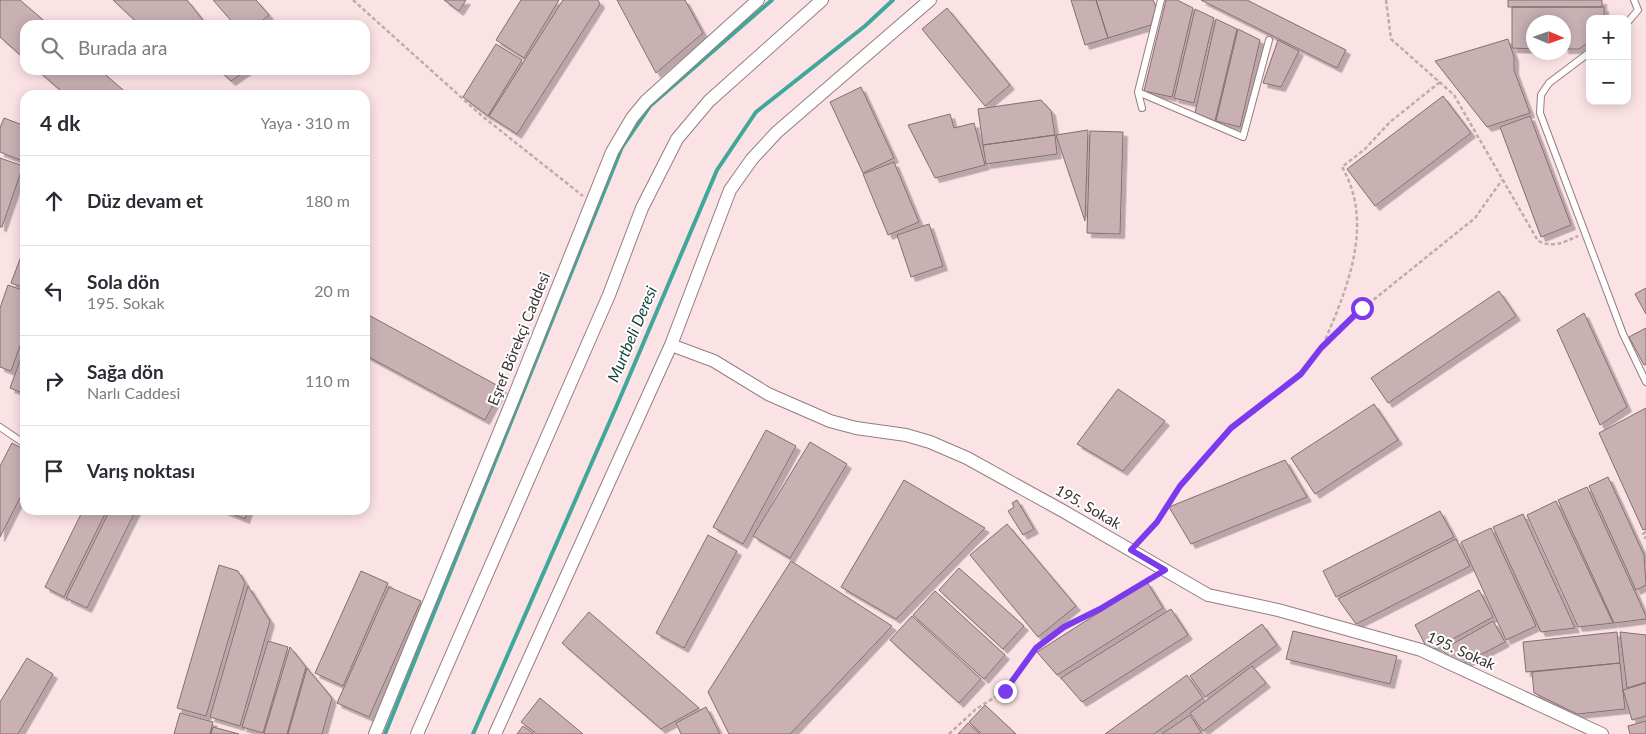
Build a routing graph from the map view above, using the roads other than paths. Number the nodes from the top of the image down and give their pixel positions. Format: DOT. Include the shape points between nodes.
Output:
graph roads {
  1 [pos="758,0"];
  2 [pos="822,0"];
  3 [pos="930,0"];
  4 [pos="1161,0"];
  5 [pos="1634,0"];
  6 [pos="1631,18"];
  7 [pos="1269,40"];
  8 [pos="1586,55"];
  9 [pos="1138,92"];
  10 [pos="1142,108"];
  11 [pos="671,345"];
  12 [pos="1646,382"];
  13 [pos="0,427"];
  14 [pos="20,441"];
  15 [pos="374,734"];
  16 [pos="418,734"];
  17 [pos="495,734"];
  18 [pos="1602,734"];
  1 -- 15 [label="street, Eşref Börekçi Caddesi" via="666,80 632,118 612,152"];
  2 -- 16 [label="street" via="709,101 677,139 642,208 609,295"];
  3 -- 11 [label="street" via="777,132 752,159 730,190"];
  4 -- 9 [label="lane"];
  5 -- 6 [label="lane" via="1638,10"];
  7 -- 9 [label="lane" via="1243,137"];
  8 -- 12 [label="lane" via="1549,83 1541,95 1540,113 1623,334"];
  9 -- 10 [label="lane"];
  11 -- 17 [label="street"];
  11 -- 18 [label="street, 195. Sokak" via="714,361 768,394 830,420 856,428 906,435 975,462 1208,595 1278,610 1421,650"];
  13 -- 14 [label="lane"];
}
